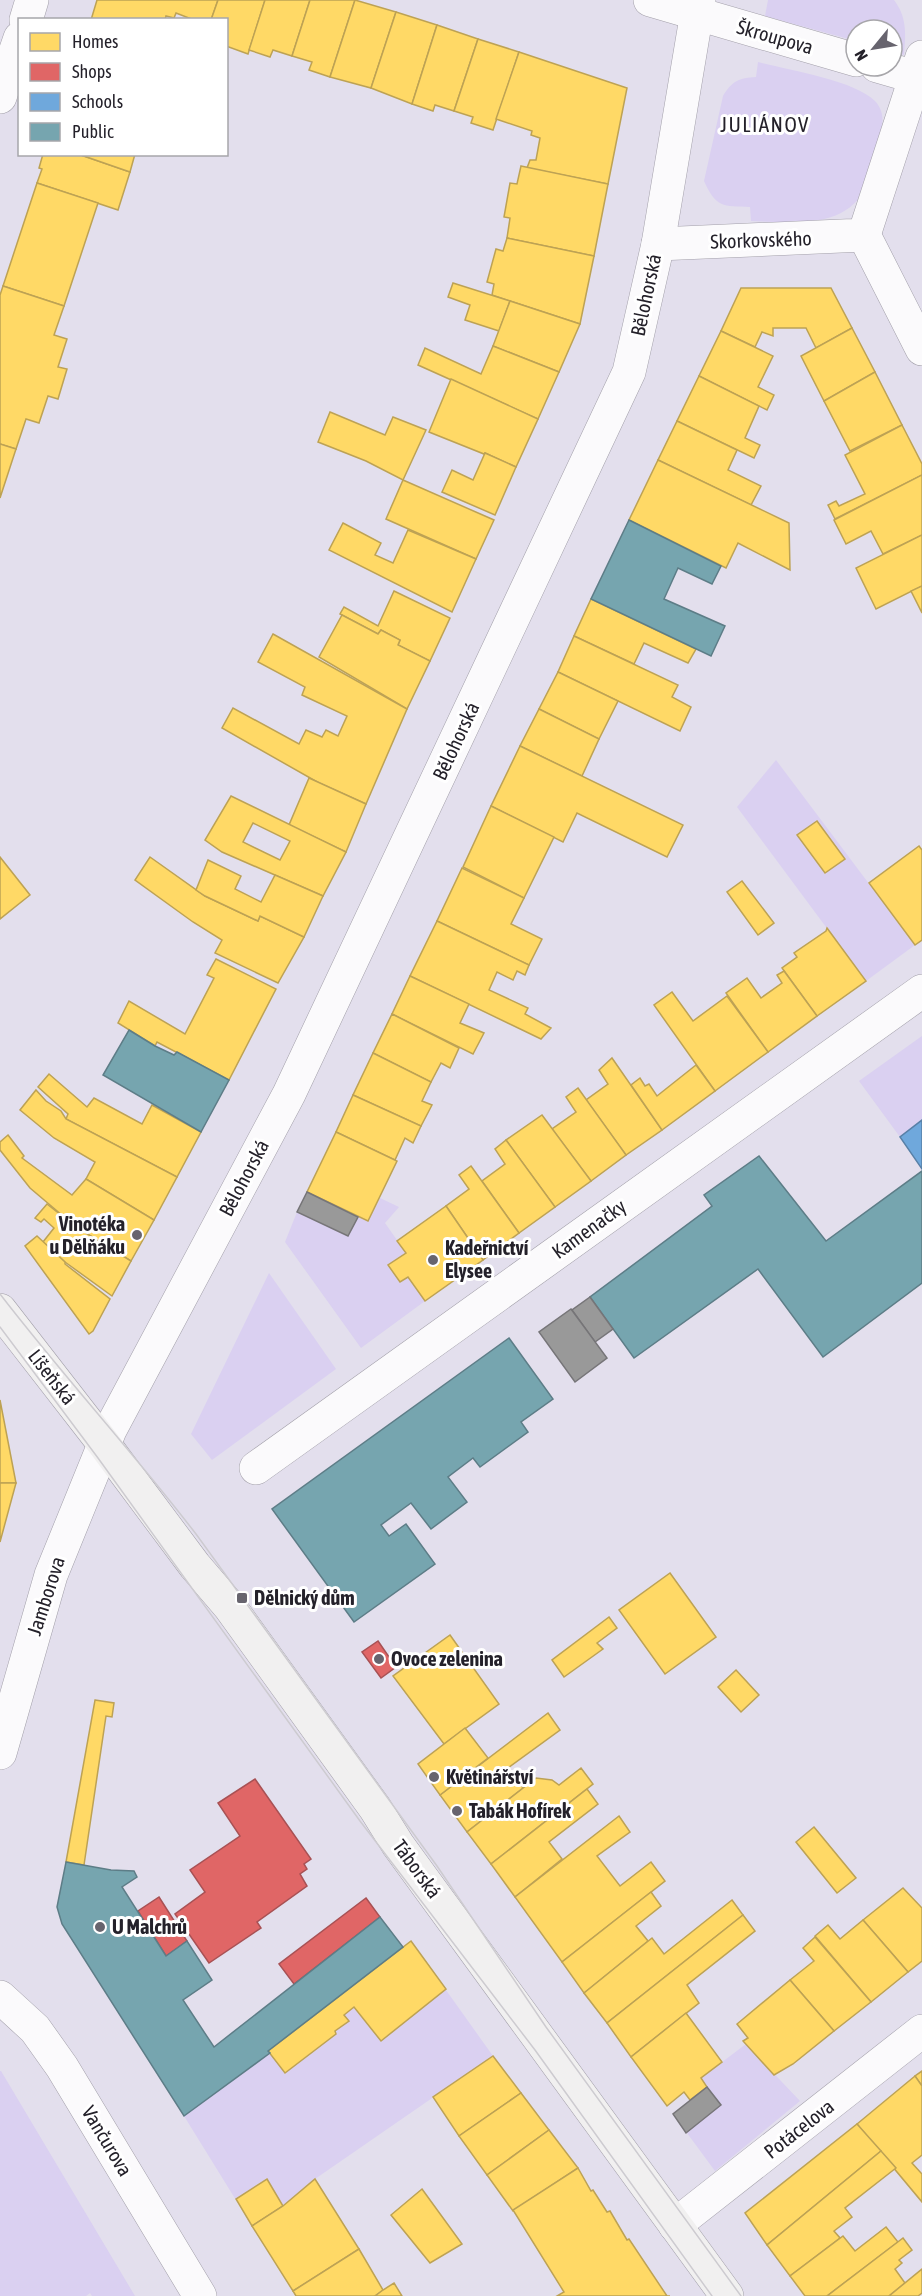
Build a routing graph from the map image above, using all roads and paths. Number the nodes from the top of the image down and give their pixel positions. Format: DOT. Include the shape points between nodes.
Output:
graph roads {
  1 [pos="32,0"];
  2 [pos="650,0"];
  3 [pos="697,7"];
  4 [pos="27,18"];
  5 [pos="18,44"];
  6 [pos="844,56"];
  7 [pos="904,69"];
  8 [pos="920,71"];
  9 [pos="0,97"];
  10 [pos="864,236"];
  11 [pos="658,244"];
  12 [pos="922,349"];
  13 [pos="922,991"];
  14 [pos="0,1310"];
  15 [pos="104,1444"];
  16 [pos="256,1468"];
  17 [pos="0,1753"];
  18 [pos="0,1997"];
  19 [pos="922,2031"];
  20 [pos="675,2225"];
  21 [pos="200,2296"];
  22 [pos="727,2296"];
  1 -- 4 [label="street"];
  2 -- 3 [label="street, Škroupova"];
  3 -- 6 [label="street, Škroupova"];
  3 -- 11 [label="street, Bělohorská"];
  5 -- 9 [label="street"];
  7 -- 8 [label="street"];
  8 -- 10 [label="street"];
  10 -- 11 [label="street, Skorkovského"];
  10 -- 12 [label="street"];
  11 -- 15 [label="street, Bělohorská" via="629,372 289,1094"];
  13 -- 16 [label="street, Kamenačky"];
  14 -- 15 [label="street, Líšeňská"];
  15 -- 17 [label="street, Jamborova" via="44,1595"];
  15 -- 20 [label="street, Táborská" via="230,1607"];
  18 -- 21 [label="street, Vančurova" via="35,2029 62,2067"];
  19 -- 20 [label="street, Potácelova"];
  20 -- 22 [label="street, Táborská"];
}
